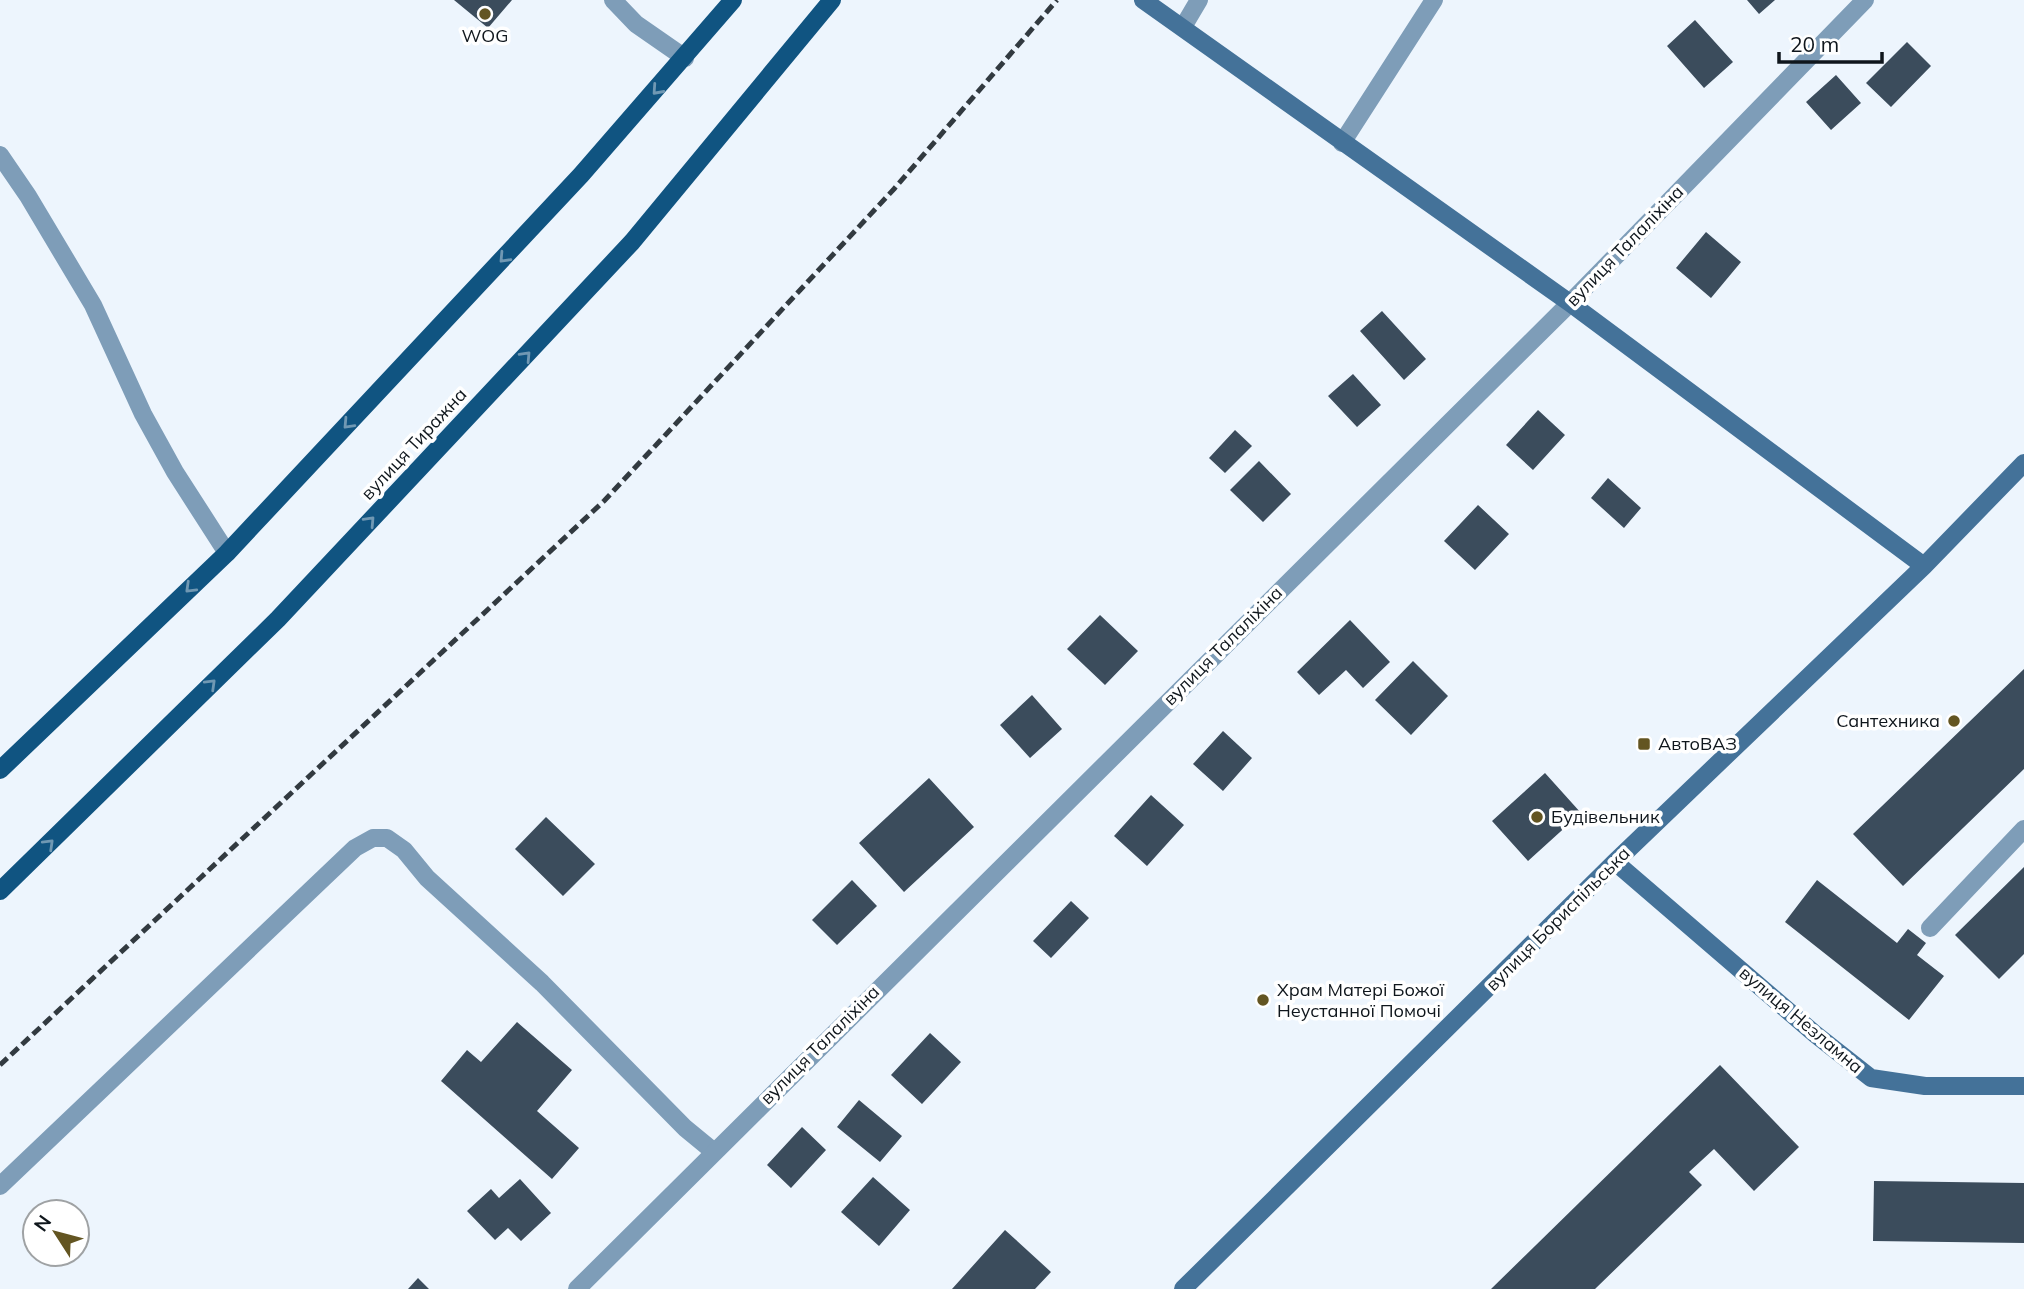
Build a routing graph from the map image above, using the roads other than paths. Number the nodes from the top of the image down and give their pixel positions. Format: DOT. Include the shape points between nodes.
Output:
graph roads {
  1 [pos="613,0"];
  2 [pos="733,0"];
  3 [pos="832,0"];
  4 [pos="1143,0"];
  5 [pos="1199,0"];
  6 [pos="1434,0"];
  7 [pos="1866,0"];
  8 [pos="1183,27"];
  9 [pos="685,58"];
  10 [pos="1342,143"];
  11 [pos="0,155"];
  12 [pos="1570,303"];
  13 [pos="2024,463"];
  14 [pos="227,553"];
  15 [pos="1924,566"];
  16 [pos="0,770"];
  17 [pos="2024,829"];
  18 [pos="1615,862"];
  19 [pos="0,891"];
  20 [pos="1930,928"];
  21 [pos="2024,1086"];
  22 [pos="713,1151"];
  23 [pos="0,1186"];
  24 [pos="577,1289"];
  25 [pos="1183,1289"];
  1 -- 9 [label="street"];
  2 -- 9 [label="main road"];
  19 -- 3 [label="main road, вулиця Тиражна, one-way" via="278,619 623,252"];
  4 -- 8 [label="street"];
  5 -- 8 [label="street"];
  6 -- 10 [label="street"];
  7 -- 12 [label="street, вулиця Талаліхіна"];
  8 -- 10 [label="street"];
  9 -- 14 [label="main road, one-way"];
  10 -- 12 [label="street"];
  11 -- 14 [label="street" via="93,304 143,414"];
  12 -- 15 [label="street"];
  12 -- 22 [label="street, вулиця Талаліхіна"];
  13 -- 15 [label="street, вулиця Бориспільська"];
  14 -- 16 [label="main road, one-way"];
  15 -- 18 [label="street, вулиця Бориспільська"];
  17 -- 20 [label="street"];
  18 -- 21 [label="street, вулиця Незламна" via="1871,1078 1925,1086"];
  18 -- 25 [label="street, вулиця Бориспільська"];
  22 -- 23 [label="street" via="427,878 404,850 387,838 373,838 355,848"];
  22 -- 24 [label="street, вулиця Талаліхіна"];
}
